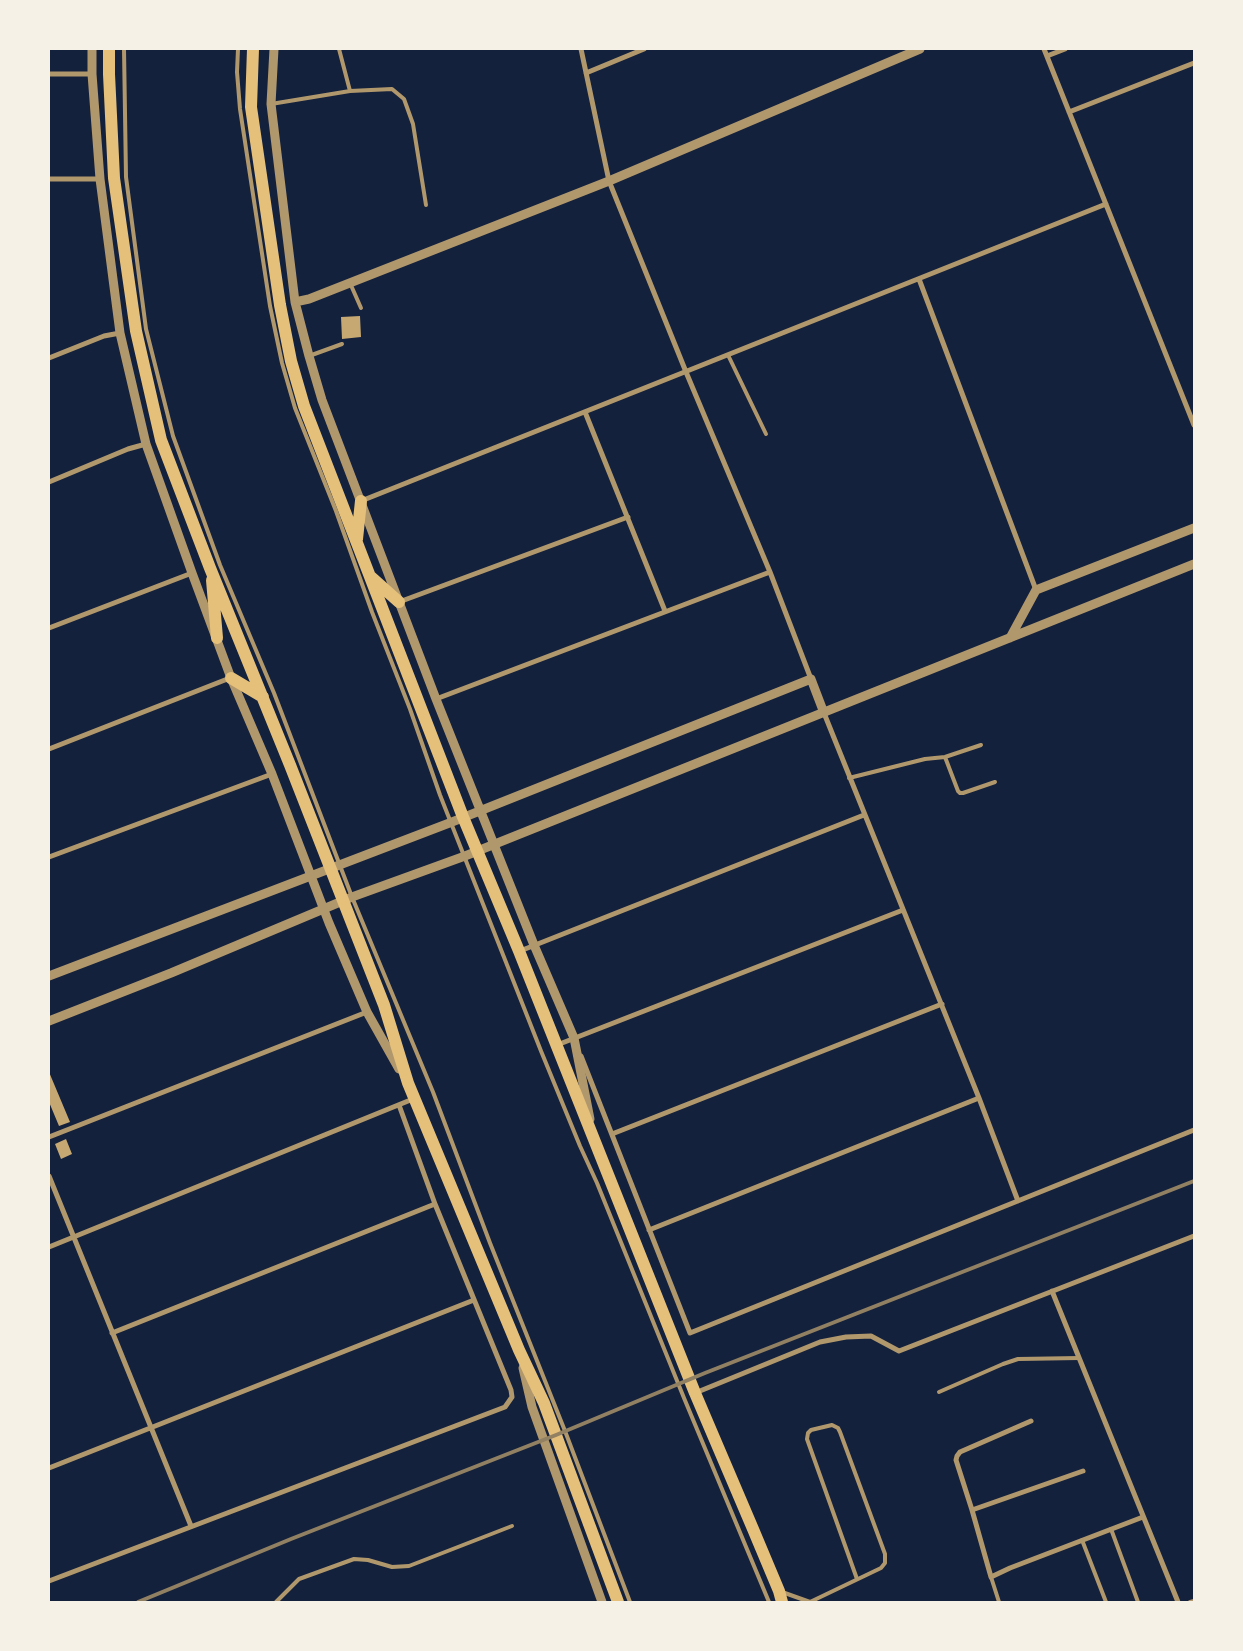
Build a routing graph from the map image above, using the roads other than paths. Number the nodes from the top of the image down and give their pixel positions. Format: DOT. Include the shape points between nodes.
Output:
graph roads {
  1 [pos="92,49"];
  2 [pos="109,49"];
  3 [pos="124,49"];
  4 [pos="238,49"];
  5 [pos="253,49"];
  6 [pos="274,49"];
  7 [pos="338,49"];
  8 [pos="581,49"];
  9 [pos="644,49"];
  10 [pos="920,49"];
  11 [pos="1044,49"];
  12 [pos="1065,49"];
  13 [pos="1047,56"];
  14 [pos="1194,64"];
  15 [pos="586,72"];
  16 [pos="49,74"];
  17 [pos="92,74"];
  18 [pos="350,91"];
  19 [pos="271,104"];
  20 [pos="1069,112"];
  21 [pos="100,179"];
  22 [pos="49,180"];
  23 [pos="609,182"];
  24 [pos="1106,204"];
  25 [pos="426,205"];
  26 [pos="919,280"];
  27 [pos="350,284"];
  28 [pos="295,302"];
  29 [pos="361,308"];
  30 [pos="120,333"];
  31 [pos="342,344"];
  32 [pos="728,355"];
  33 [pos="309,356"];
  34 [pos="49,358"];
  35 [pos="686,372"];
  36 [pos="1192,410"];
  37 [pos="585,412"];
  38 [pos="1194,425"];
  39 [pos="766,434"];
  40 [pos="146,444"];
  41 [pos="49,482"];
  42 [pos="361,501"];
  43 [pos="628,517"];
  44 [pos="1194,528"];
  45 [pos="357,542"];
  46 [pos="1194,564"];
  47 [pos="210,568"];
  48 [pos="770,572"];
  49 [pos="192,573"];
  50 [pos="369,575"];
  51 [pos="1036,590"];
  52 [pos="399,602"];
  53 [pos="666,611"];
  54 [pos="49,628"];
  55 [pos="217,638"];
  56 [pos="1010,638"];
  57 [pos="232,678"];
  58 [pos="811,679"];
  59 [pos="263,697"];
  60 [pos="436,700"];
  61 [pos="824,712"];
  62 [pos="981,745"];
  63 [pos="49,749"];
  64 [pos="945,757"];
  65 [pos="272,774"];
  66 [pos="850,778"];
  67 [pos="994,782"];
  68 [pos="480,811"];
  69 [pos="864,815"];
  70 [pos="457,820"];
  71 [pos="494,844"];
  72 [pos="477,851"];
  73 [pos="465,856"];
  74 [pos="49,857"];
  75 [pos="335,867"];
  76 [pos="310,876"];
  77 [pos="348,899"];
  78 [pos="323,909"];
  79 [pos="903,910"];
  80 [pos="534,945"];
  81 [pos="519,951"];
  82 [pos="49,976"];
  83 [pos="942,1004"];
  84 [pos="367,1012"];
  85 [pos="49,1021"];
  86 [pos="574,1038"];
  87 [pos="557,1045"];
  88 [pos="408,1083"];
  89 [pos="979,1098"];
  90 [pos="414,1099"];
  91 [pos="399,1104"];
  92 [pos="1194,1130"];
  93 [pos="612,1134"];
  94 [pos="49,1137"];
  95 [pos="595,1141"];
  96 [pos="49,1176"];
  97 [pos="1018,1201"];
  98 [pos="435,1204"];
  99 [pos="650,1230"];
  100 [pos="1194,1236"];
  101 [pos="74,1238"];
  102 [pos="49,1247"];
  103 [pos="1052,1291"];
  104 [pos="474,1300"];
  105 [pos="112,1333"];
  106 [pos="519,1350"];
  107 [pos="1080,1358"];
  108 [pos="939,1392"];
  109 [pos="695,1393"];
  110 [pos="1031,1420"];
  111 [pos="151,1428"];
  112 [pos="49,1468"];
  113 [pos="1083,1472"];
  114 [pos="972,1510"];
  115 [pos="1143,1517"];
  116 [pos="191,1526"];
  117 [pos="512,1526"];
  118 [pos="1110,1529"];
  119 [pos="1082,1540"];
  120 [pos="991,1577"];
  121 [pos="857,1579"];
  122 [pos="49,1581"];
  123 [pos="780,1597"];
  124 [pos="1194,1601"];
  125 [pos="276,1602"];
  126 [pos="602,1602"];
  127 [pos="618,1602"];
  128 [pos="630,1602"];
  129 [pos="770,1602"];
  130 [pos="786,1602"];
  131 [pos="999,1602"];
  132 [pos="1106,1602"];
  133 [pos="1138,1602"];
  134 [pos="1178,1602"];
  135 [pos="1190,1602"];
  1 -- 17 [label="street"];
  2 -- 47 [label="highway" via="114,178 136,331 161,440"];
  3 -- 75 [label="lane" via="126,177 146,329 173,436 220,565 274,693"];
  4 -- 70 [label="lane" via="240,109 282,364 295,408 440,795"];
  5 -- 45 [label="highway" via="251,107 291,361 304,406"];
  6 -- 19 [label="street"];
  7 -- 18 [label="lane"];
  8 -- 15 [label="street"];
  9 -- 15 [label="street"];
  10 -- 23 [label="street"];
  11 -- 13 [label="street"];
  12 -- 13 [label="street"];
  13 -- 20 [label="street"];
  14 -- 20 [label="street"];
  15 -- 23 [label="street"];
  16 -- 17 [label="street"];
  17 -- 21 [label="street"];
  18 -- 19 [label="lane"];
  18 -- 25 [label="lane" via="392,89 404,99 413,124"];
  19 -- 28 [label="street"];
  20 -- 24 [label="street"];
  21 -- 22 [label="street"];
  21 -- 30 [label="street"];
  23 -- 27 [label="street"];
  23 -- 35 [label="street"];
  24 -- 26 [label="street"];
  24 -- 36 [label="street"];
  26 -- 32 [label="street"];
  26 -- 51 [label="street"];
  27 -- 28 [label="street"];
  27 -- 29 [label="lane"];
  28 -- 33 [label="street"];
  30 -- 34 [label="street"];
  30 -- 40 [label="street"];
  31 -- 33 [label="lane"];
  32 -- 35 [label="street"];
  32 -- 39 [label="lane"];
  33 -- 42 [label="street" via="322,400"];
  35 -- 37 [label="street"];
  35 -- 48 [label="street"];
  36 -- 38 [label="street"];
  37 -- 42 [label="street"];
  37 -- 43 [label="street"];
  40 -- 41 [label="street"];
  40 -- 49 [label="street"];
  42 -- 45 [label="highway"];
  42 -- 52 [label="street"];
  43 -- 52 [label="street"];
  43 -- 53 [label="street"];
  44 -- 51 [label="street"];
  45 -- 50 [label="highway"];
  46 -- 56 [label="street"];
  47 -- 55 [label="highway"];
  47 -- 59 [label="highway"];
  48 -- 53 [label="street"];
  48 -- 58 [label="street"];
  49 -- 54 [label="street"];
  49 -- 55 [label="street"];
  50 -- 52 [label="highway"];
  50 -- 70 [label="highway"];
  51 -- 56 [label="street"];
  52 -- 60 [label="street"];
  53 -- 60 [label="street"];
  55 -- 57 [label="street"];
  56 -- 61 [label="street"];
  57 -- 59 [label="highway"];
  57 -- 63 [label="street"];
  57 -- 65 [label="street"];
  58 -- 61 [label="street"];
  58 -- 68 [label="street"];
  59 -- 75 [label="highway"];
  60 -- 68 [label="street"];
  61 -- 66 [label="street"];
  61 -- 71 [label="street"];
  62 -- 64 [label="lane"];
  64 -- 66 [label="lane"];
  64 -- 67 [label="lane" via="960,793"];
  65 -- 74 [label="street"];
  65 -- 76 [label="street"];
  66 -- 69 [label="street"];
  68 -- 70 [label="street"];
  68 -- 71 [label="street"];
  69 -- 79 [label="street"];
  69 -- 80 [label="street"];
  70 -- 72 [label="highway"];
  70 -- 73 [label="lane"];
  70 -- 75 [label="street"];
  71 -- 72 [label="street"];
  71 -- 80 [label="street"];
  72 -- 73 [label="street"];
  72 -- 81 [label="highway"];
  73 -- 77 [label="street"];
  73 -- 129 [label="lane" via="580,1146"];
  75 -- 76 [label="street"];
  75 -- 77 [label="highway"];
  76 -- 78 [label="street"];
  76 -- 82 [label="street"];
  77 -- 78 [label="street"];
  77 -- 88 [label="highway"];
  77 -- 128 [label="lane" via="433,1092"];
  78 -- 84 [label="street"];
  78 -- 85 [label="street"];
  79 -- 83 [label="street"];
  79 -- 86 [label="street"];
  80 -- 81 [label="street"];
  80 -- 86 [label="street"];
  81 -- 87 [label="highway"];
  83 -- 89 [label="street"];
  83 -- 93 [label="street"];
  84 -- 88 [label="street"];
  84 -- 94 [label="street"];
  86 -- 87 [label="street"];
  86 -- 93 [label="street"];
  86 -- 95 [label="street"];
  87 -- 95 [label="highway"];
  88 -- 90 [label="highway"];
  89 -- 97 [label="street"];
  89 -- 99 [label="street"];
  90 -- 91 [label="street"];
  90 -- 106 [label="highway"];
  91 -- 98 [label="street"];
  91 -- 101 [label="street"];
  92 -- 97 [label="street"];
  93 -- 99 [label="street"];
  95 -- 109 [label="highway"];
  96 -- 101 [label="street"];
  97 -- 99 [label="street" via="690,1333"];
  98 -- 104 [label="street"];
  98 -- 105 [label="street"];
  100 -- 103 [label="street"];
  101 -- 102 [label="street"];
  101 -- 105 [label="street"];
  103 -- 107 [label="street"];
  103 -- 109 [label="street" via="899,1351 871,1336 820,1342"];
  104 -- 111 [label="street"];
  104 -- 116 [label="street" via="511,1390 512,1397 505,1407"];
  105 -- 111 [label="street"];
  106 -- 126 [label="street" via="532,1407"];
  106 -- 127 [label="highway" via="556,1435"];
  107 -- 108 [label="lane" via="1018,1358"];
  107 -- 115 [label="street"];
  109 -- 123 [label="highway"];
  110 -- 114 [label="street" via="957,1456"];
  111 -- 112 [label="street"];
  111 -- 116 [label="street"];
  113 -- 114 [label="street"];
  114 -- 120 [label="street"];
  115 -- 118 [label="street"];
  115 -- 134 [label="street"];
  116 -- 122 [label="street"];
  117 -- 125 [label="lane" via="409,1566 392,1567 354,1559 299,1579"];
  118 -- 119 [label="street"];
  118 -- 133 [label="lane"];
  119 -- 120 [label="street"];
  119 -- 132 [label="lane"];
  120 -- 131 [label="lane"];
  121 -- 121 [label="lane" via="807,1439 811,1430 832,1425 838,1428 885,1554 881,1568"];
  121 -- 123 [label="lane" via="810,1602"];
  123 -- 130 [label="street"];
  124 -- 135 [label="lane"];
}
